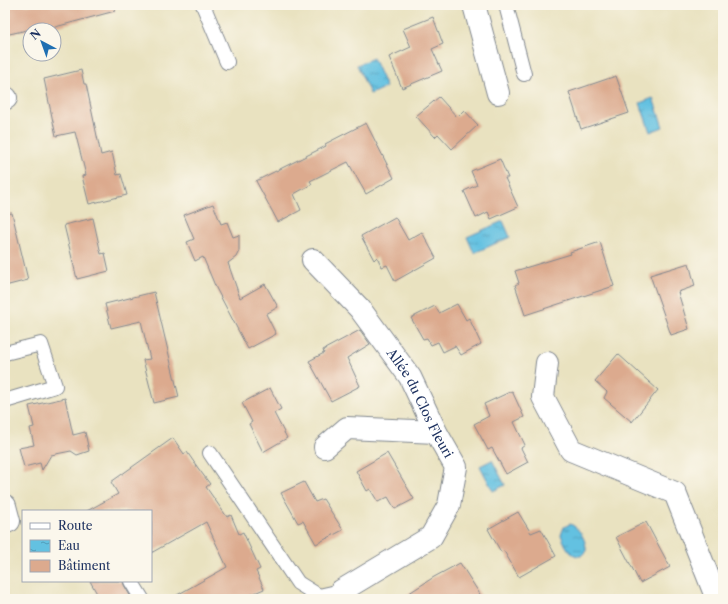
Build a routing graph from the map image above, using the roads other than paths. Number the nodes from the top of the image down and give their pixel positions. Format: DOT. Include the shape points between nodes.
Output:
graph roads {
  1 [pos="203,5"];
  2 [pos="474,5"];
  3 [pos="506,5"];
  4 [pos="227,62"];
  5 [pos="524,74"];
  6 [pos="498,93"];
  7 [pos="313,260"];
  8 [pos="5,353"];
  9 [pos="547,363"];
  10 [pos="5,401"];
  11 [pos="436,432"];
  12 [pos="325,447"];
  13 [pos="210,453"];
  14 [pos="5,506"];
  15 [pos="5,522"];
  16 [pos="132,582"];
  17 [pos="343,595"];
  18 [pos="142,599"];
  19 [pos="716,599"];
  1 -- 4 [label="lane"];
  2 -- 6 [label="street"];
  3 -- 5 [label="lane"];
  7 -- 11 [label="street, Allée du Clos Fleuri" via="360,309 410,377"];
  8 -- 10 [label="lane" via="41,344 55,386"];
  9 -- 19 [label="street" via="543,397 571,450 675,493"];
  11 -- 12 [label="street" via="347,428"];
  11 -- 17 [label="street, Allée du Clos Fleuri" via="456,467 449,505 431,536"];
  13 -- 17 [label="lane, Allée du Clos Fleuri" via="298,583 319,596"];
  14 -- 15 [label="street" via="9,521"];
  16 -- 18 [label="lane"];
}
